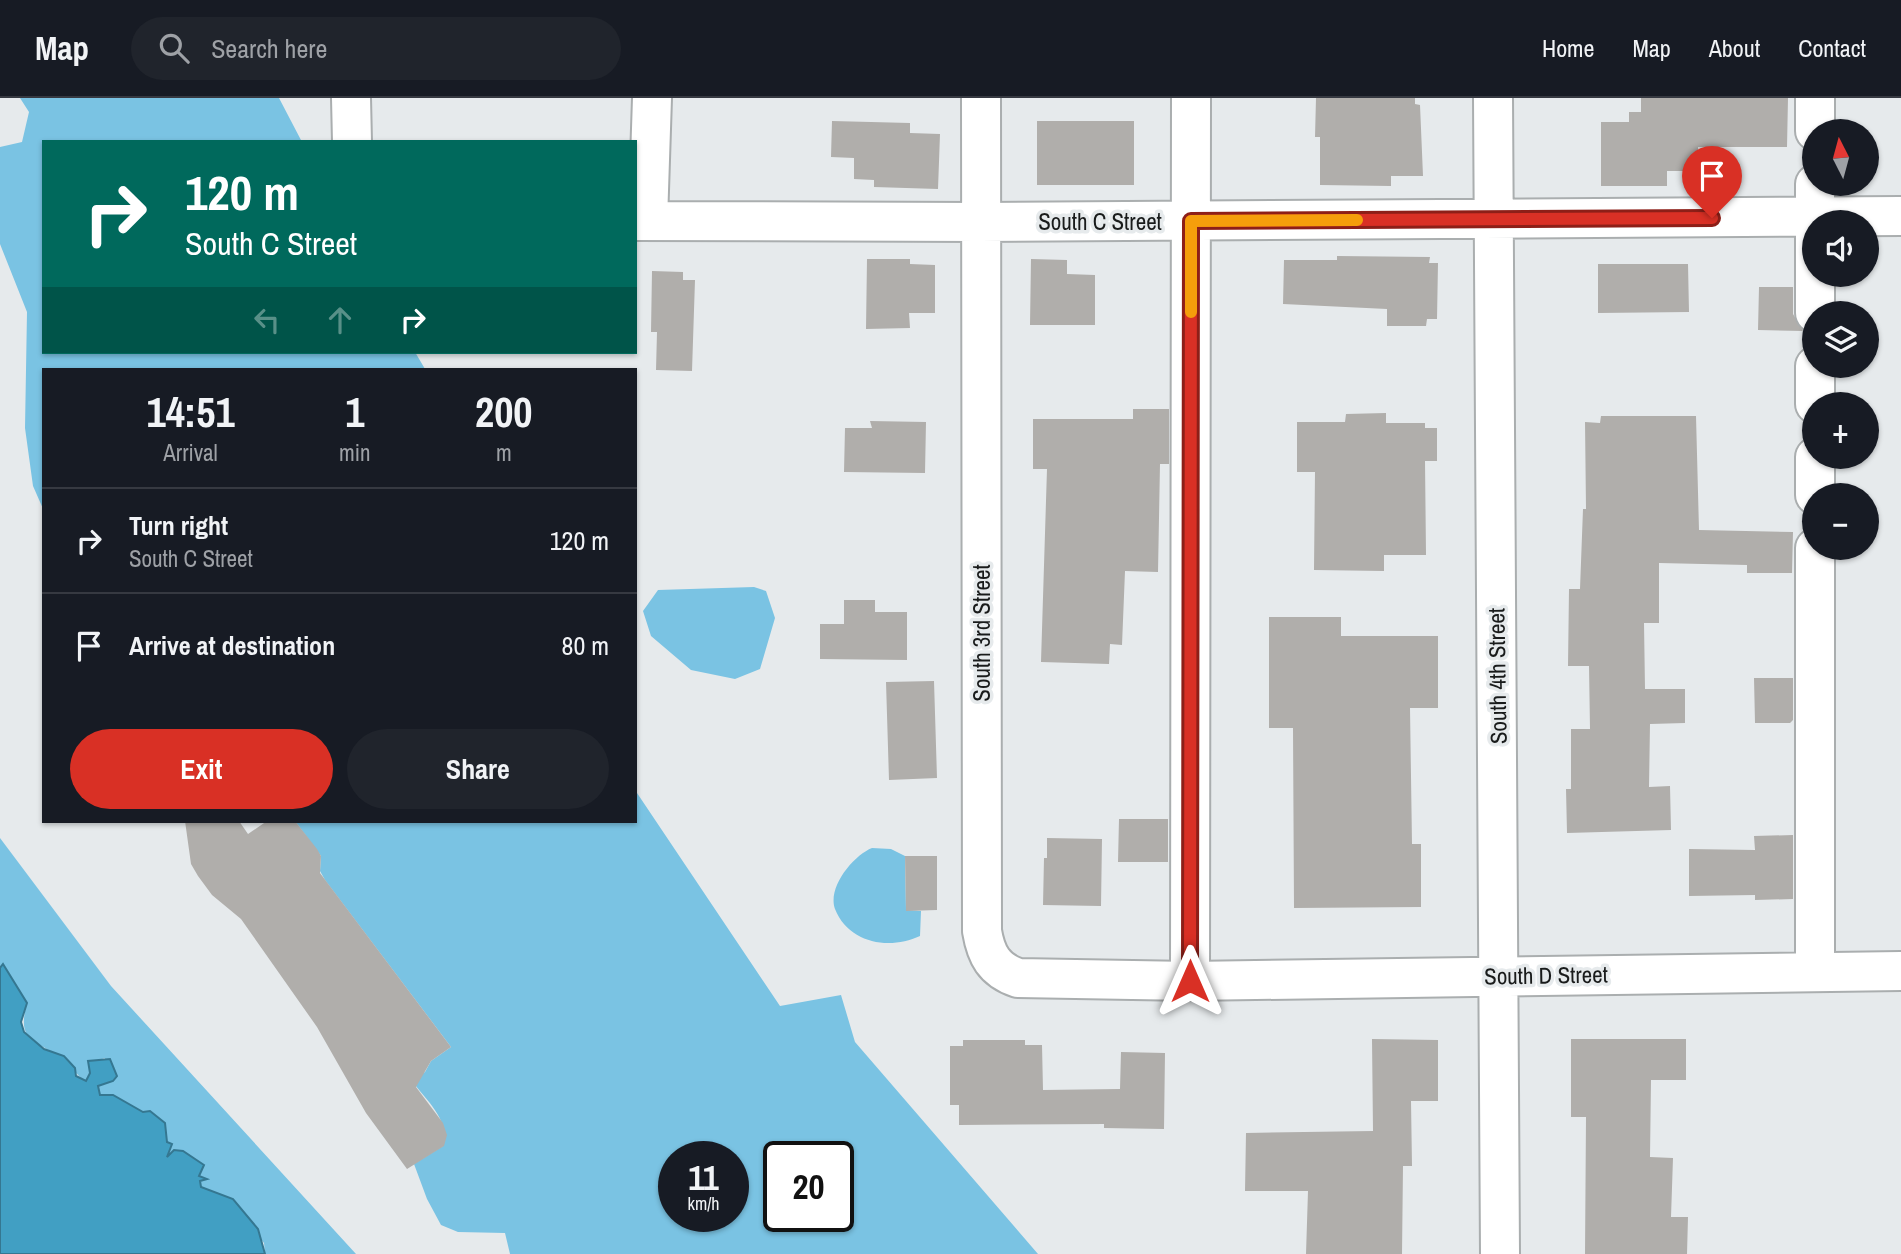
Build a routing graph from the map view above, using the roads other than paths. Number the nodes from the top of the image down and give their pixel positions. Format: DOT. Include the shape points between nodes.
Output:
graph roads {
  1 [pos="351,98"];
  2 [pos="652,98"];
  3 [pos="981,98"];
  4 [pos="1191,98"];
  5 [pos="1493,98"];
  6 [pos="1815,98"];
  7 [pos="1815,119"];
  8 [pos="352,140"];
  9 [pos="1815,200"];
  10 [pos="1901,216"];
  11 [pos="1493,219"];
  12 [pos="641,221"];
  13 [pos="1191,221"];
  14 [pos="980,222"];
  15 [pos="1815,301"];
  16 [pos="1815,560"];
  17 [pos="1901,971"];
  18 [pos="1815,972"];
  19 [pos="1499,975"];
  20 [pos="1190,981"];
  21 [pos="1500,1254"];
  1 -- 8 [label="street"];
  2 -- 12 [label="street"];
  3 -- 14 [label="street, South 3rd Street"];
  4 -- 13 [label="street"];
  5 -- 11 [label="street, South 4th Street"];
  6 -- 7 [label="street"];
  9 -- 10 [label="street, South C Street"];
  9 -- 11 [label="street, South C Street"];
  9 -- 15 [label="street"];
  11 -- 13 [label="street, South C Street"];
  11 -- 19 [label="street, South 4th Street"];
  12 -- 14 [label="street, South C Street"];
  13 -- 14 [label="street, South C Street"];
  13 -- 20 [label="street"];
  14 -- 20 [label="street, South 3rd Street" via="985,949 1004,973 1018,978"];
  16 -- 18 [label="street"];
  17 -- 18 [label="street, South D Street"];
  18 -- 19 [label="street, South D Street"];
  19 -- 20 [label="street, South D Street"];
  19 -- 21 [label="street, South 4th Street"];
}
